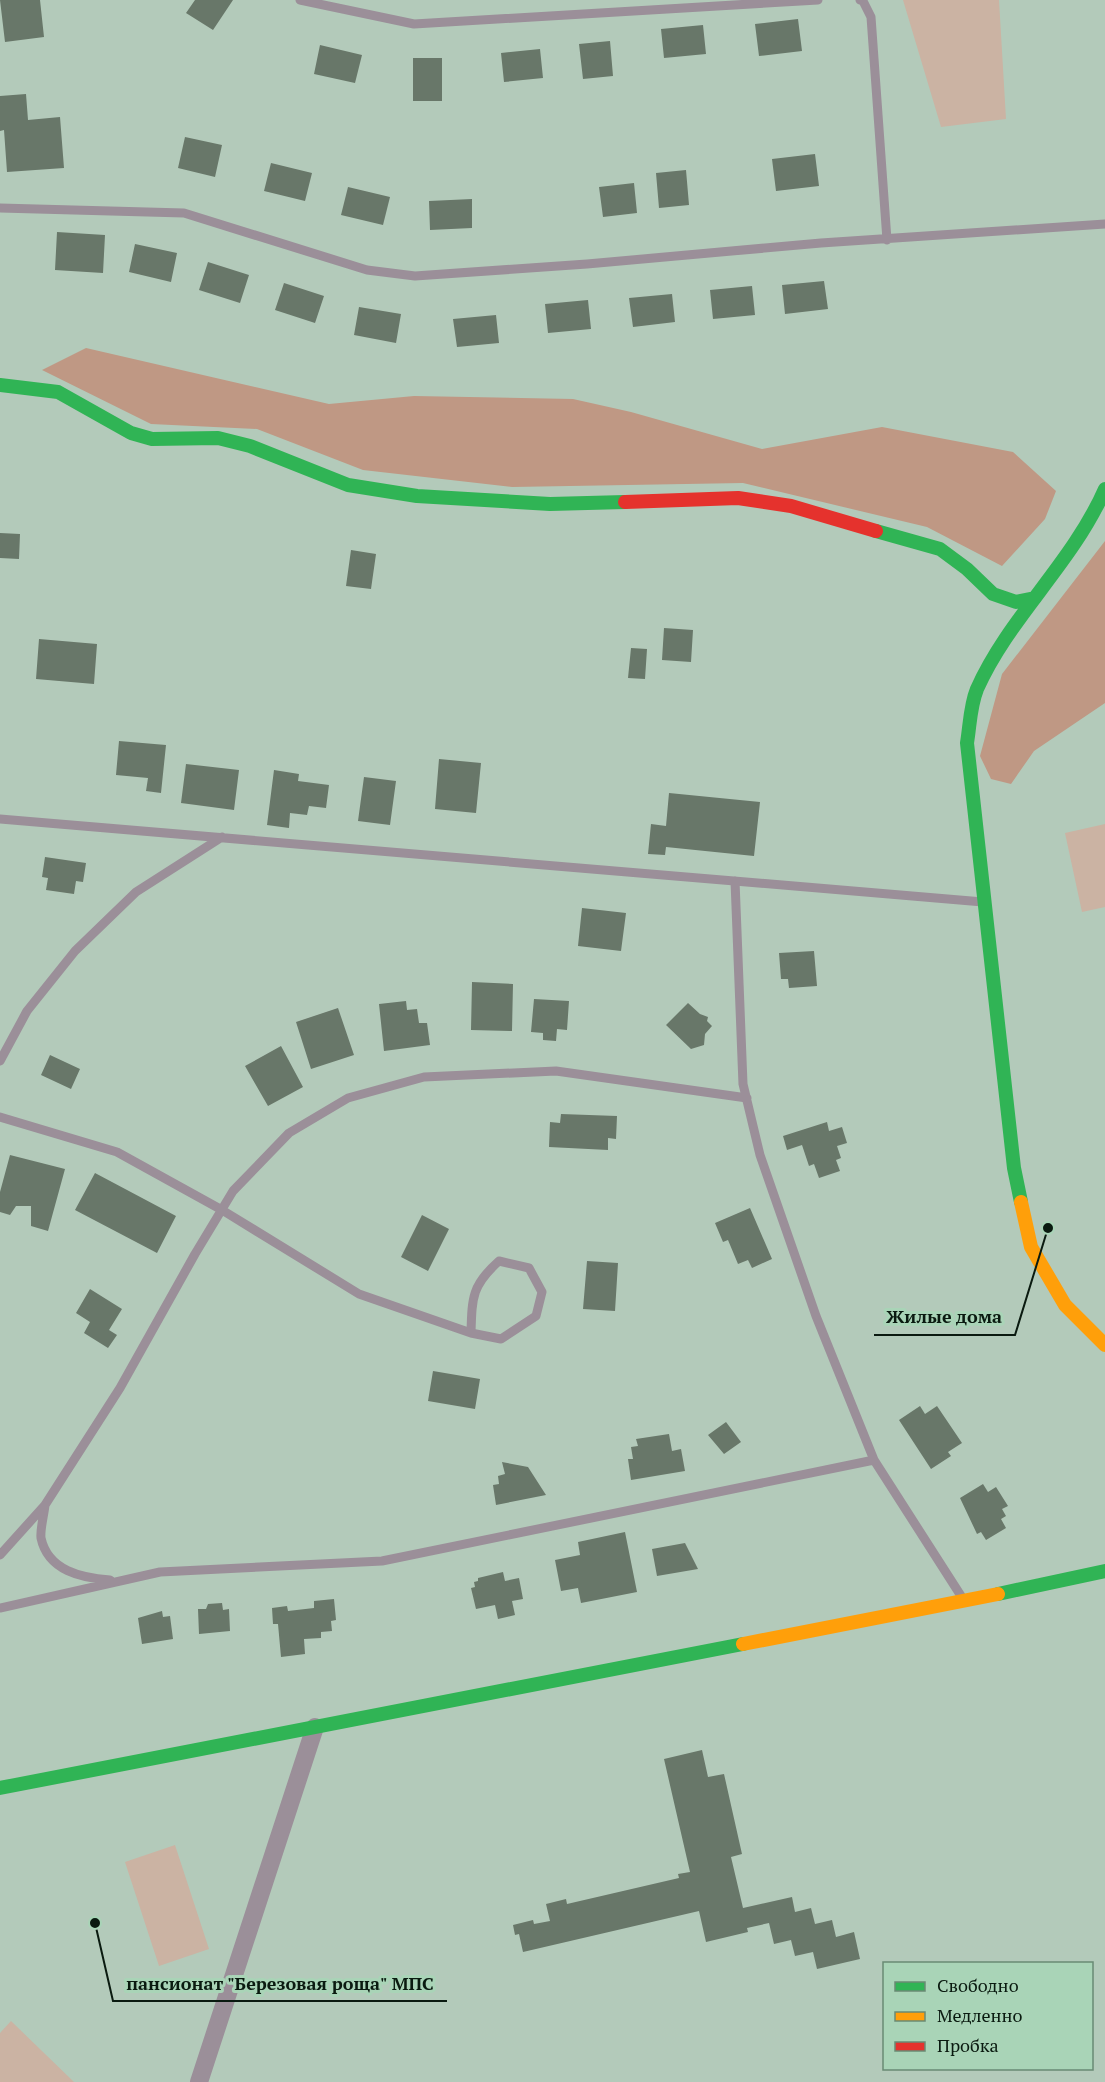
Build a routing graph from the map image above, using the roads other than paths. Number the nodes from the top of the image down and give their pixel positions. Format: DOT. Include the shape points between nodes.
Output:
graph roads {
  1 [pos="300,0"];
  2 [pos="818,0"];
  3 [pos="860,0"];
  4 [pos="713,3"];
  5 [pos="0,208"];
  6 [pos="1105,224"];
  7 [pos="887,240"];
  8 [pos="0,385"];
  9 [pos="1105,489"];
  10 [pos="1035,598"];
  11 [pos="0,819"];
  12 [pos="222,837"];
  13 [pos="735,881"];
  14 [pos="985,902"];
  15 [pos="0,1061"];
  16 [pos="747,1098"];
  17 [pos="0,1117"];
  18 [pos="222,1210"];
  19 [pos="471,1333"];
  20 [pos="1105,1345"];
  21 [pos="874,1460"];
  22 [pos="45,1505"];
  23 [pos="0,1555"];
  24 [pos="1105,1571"];
  25 [pos="118,1581"];
  26 [pos="964,1601"];
  27 [pos="0,1608"];
  28 [pos="315,1727"];
  29 [pos="0,1788"];
  30 [pos="199,2082"];
  1 -- 4 [label="lane" via="414,24"];
  2 -- 4 [label="lane"];
  3 -- 7 [label="lane" via="871,17"];
  5 -- 7 [label="lane" via="184,213 367,270 415,276"];
  6 -- 7 [label="lane"];
  8 -- 10 [label="street" via="58,392 131,433 152,439 218,438 250,446 348,485 417,496 550,504 738,498 791,506 940,549 993,594 1016,602"];
  9 -- 10 [label="street" via="1095,516"];
  10 -- 14 [label="street" via="1001,644 976,691 967,743"];
  11 -- 12 [label="lane"];
  12 -- 13 [label="lane"];
  12 -- 15 [label="lane" via="136,892 75,951 27,1011"];
  13 -- 14 [label="lane"];
  13 -- 16 [label="lane" via="743,1084"];
  14 -- 20 [label="street" via="1014,1168 1031,1247 1065,1305"];
  16 -- 18 [label="lane" via="556,1071 424,1077 348,1098 289,1133 233,1191"];
  16 -- 21 [label="lane" via="759,1155 816,1316"];
  17 -- 18 [label="lane" via="117,1152"];
  18 -- 19 [label="lane" via="359,1294"];
  18 -- 22 [label="lane" via="120,1388"];
  19 -- 19 [label="lane" via="501,1339 536,1316 542,1292 529,1268 499,1261 481,1277 471,1302"];
  21 -- 25 [label="lane" via="382,1561 160,1572"];
  21 -- 26 [label="lane"];
  22 -- 23 [label="lane"];
  22 -- 25 [label="lane" via="41,1538 53,1562 79,1577"];
  24 -- 26 [label="street"];
  25 -- 27 [label="lane"];
  26 -- 28 [label="street"];
  28 -- 29 [label="street"];
  28 -- 30 [label="street"];
}
